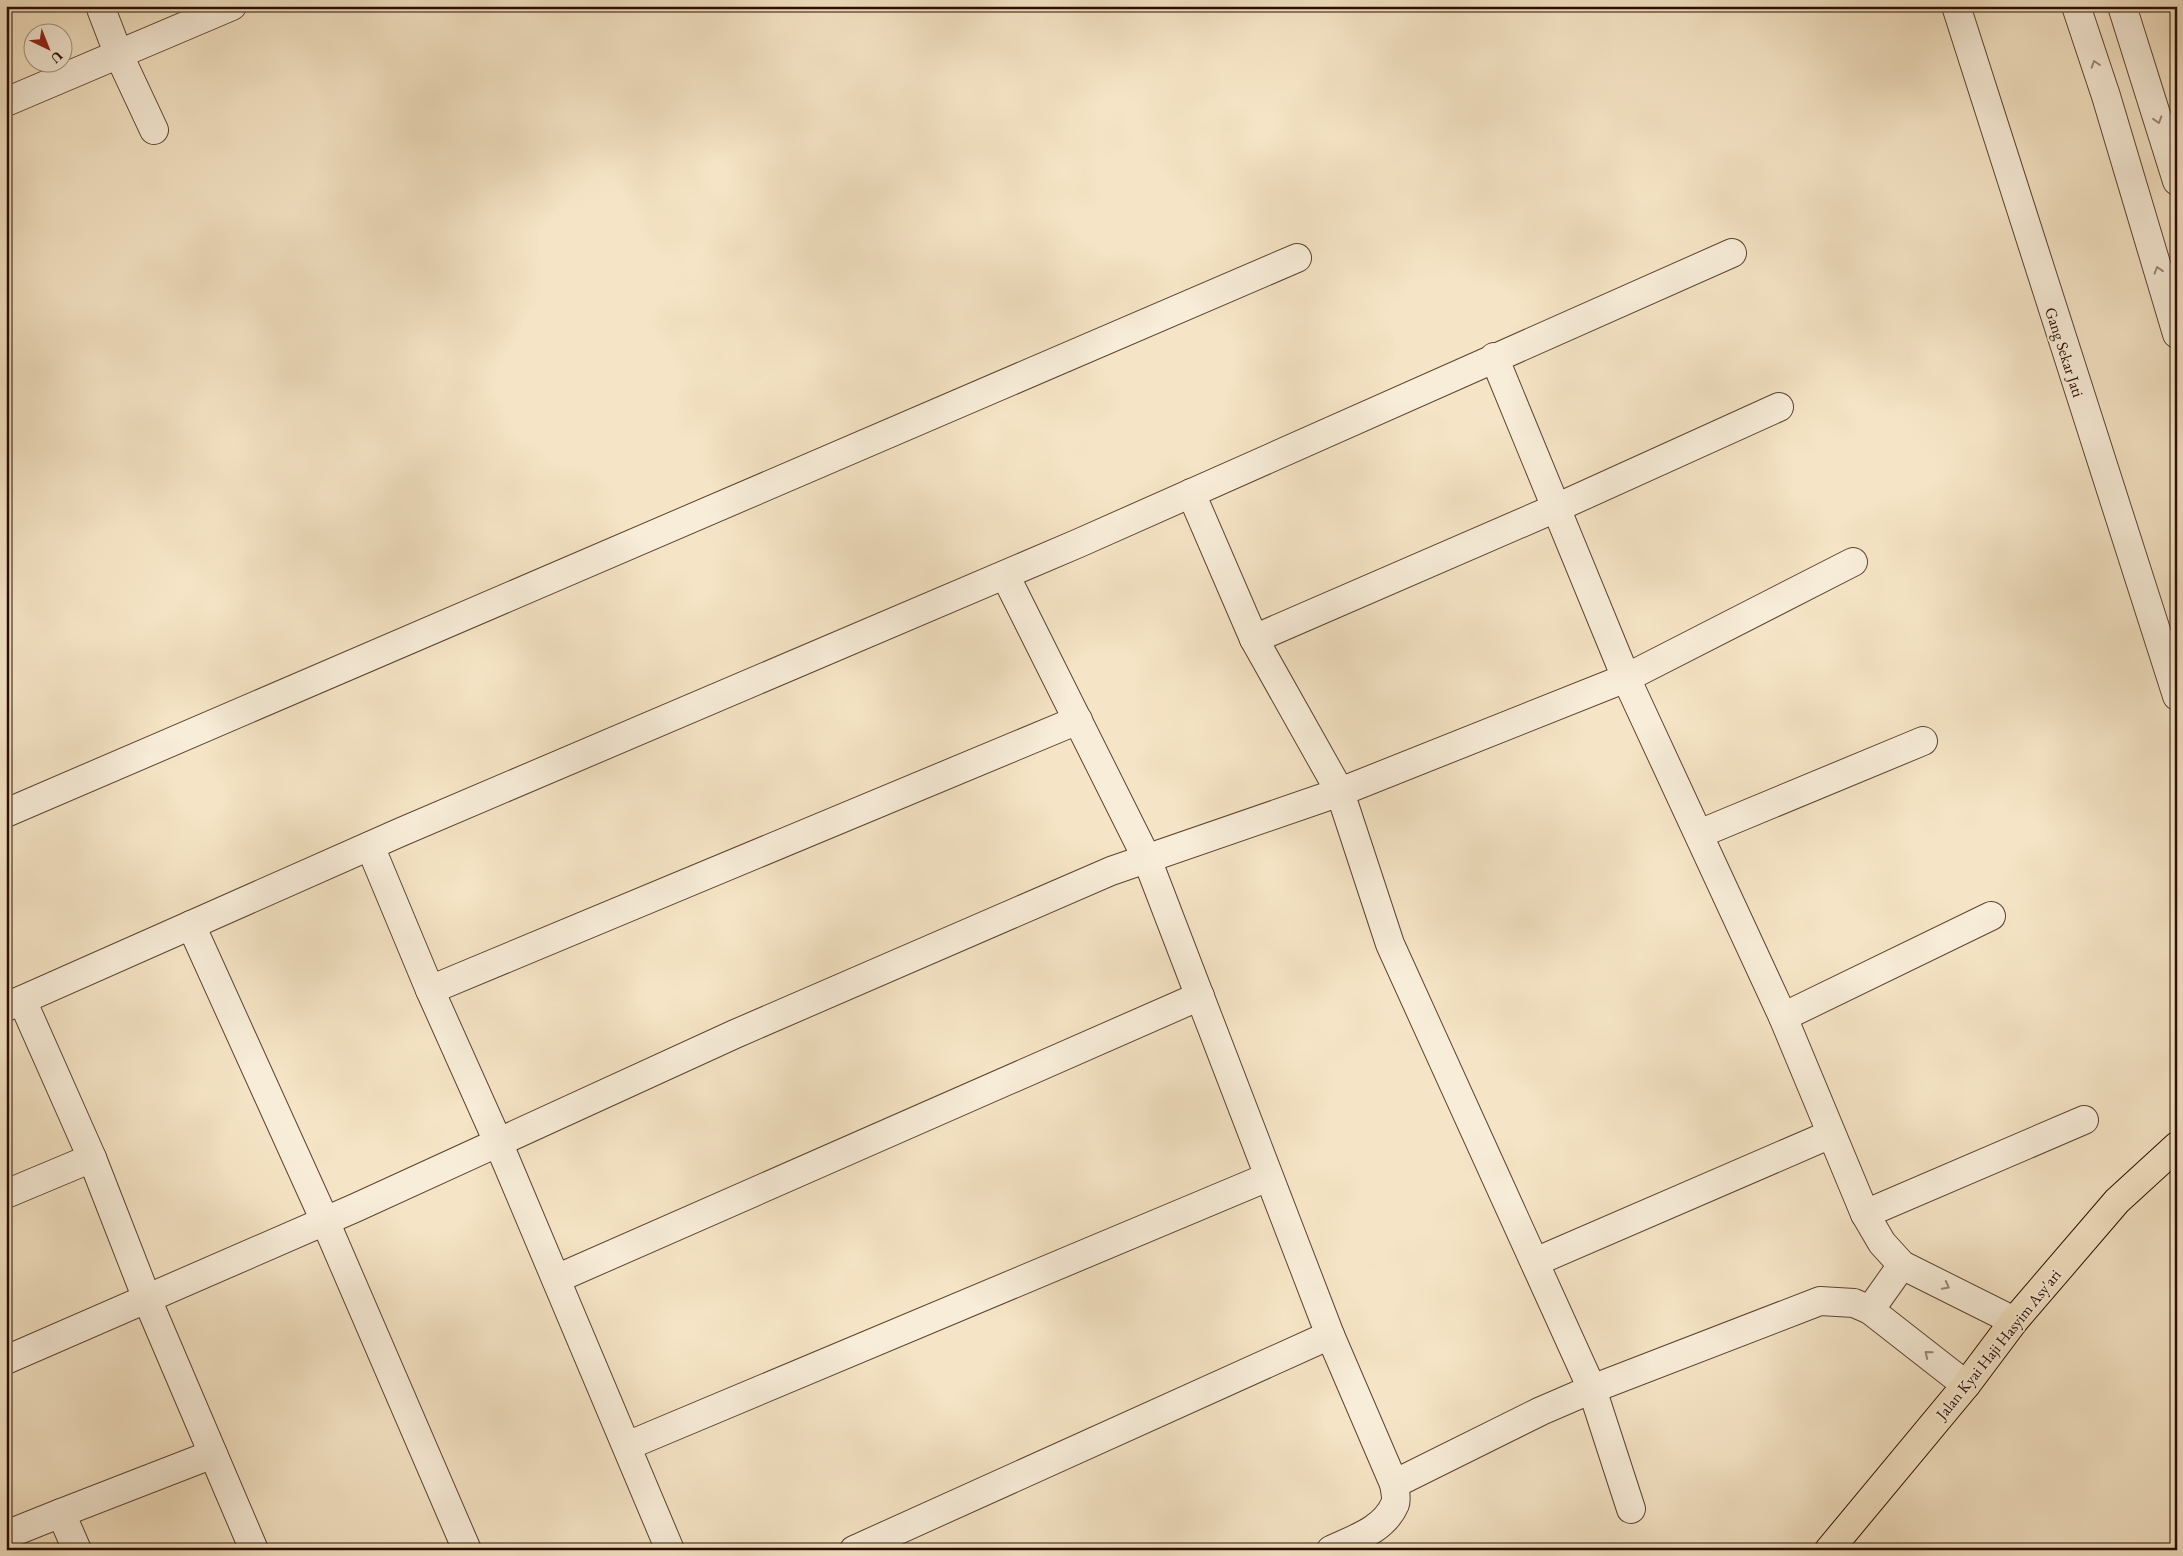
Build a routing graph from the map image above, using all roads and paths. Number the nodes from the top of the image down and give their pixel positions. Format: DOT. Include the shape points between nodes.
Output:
graph roads {
  1 [pos="100,6"];
  2 [pos="232,6"];
  3 [pos="1956,6"];
  4 [pos="2076,6"];
  5 [pos="2122,6"];
  6 [pos="118,53"];
  7 [pos="2147,84"];
  8 [pos="2106,96"];
  9 [pos="6,102"];
  10 [pos="154,130"];
  11 [pos="2177,181"];
  12 [pos="1732,253"];
  13 [pos="1297,258"];
  14 [pos="2177,334"];
  15 [pos="1494,357"];
  16 [pos="1779,407"];
  17 [pos="1191,493"];
  18 [pos="1556,508"];
  19 [pos="1853,562"];
  20 [pos="1005,574"];
  21 [pos="1254,639"];
  22 [pos="1626,678"];
  23 [pos="2177,696"];
  24 [pos="1078,720"];
  25 [pos="1923,741"];
  26 [pos="1340,792"];
  27 [pos="6,813"];
  28 [pos="1700,834"];
  29 [pos="370,846"];
  30 [pos="1147,859"];
  31 [pos="1991,916"];
  32 [pos="191,925"];
  33 [pos="430,990"];
  34 [pos="1200,996"];
  35 [pos="14,1004"];
  36 [pos="1783,1016"];
  37 [pos="2084,1120"];
  38 [pos="1831,1134"];
  39 [pos="498,1142"];
  40 [pos="2177,1146"];
  41 [pos="92,1158"];
  42 [pos="1268,1178"];
  43 [pos="6,1194"];
  44 [pos="1865,1214"];
  45 [pos="325,1221"];
  46 [pos="1535,1262"];
  47 [pos="1902,1265"];
  48 [pos="556,1279"];
  49 [pos="147,1299"];
  50 [pos="1870,1310"];
  51 [pos="2014,1321"];
  52 [pos="1330,1336"];
  53 [pos="6,1360"];
  54 [pos="1966,1385"];
  55 [pos="1592,1389"];
  56 [pos="627,1446"];
  57 [pos="213,1454"];
  58 [pos="1394,1484"];
  59 [pos="1631,1509"];
  60 [pos="61,1513"];
  61 [pos="6,1535"];
  62 [pos="76,1550"];
  63 [pos="254,1550"];
  64 [pos="467,1550"];
  65 [pos="670,1550"];
  66 [pos="854,1550"];
  67 [pos="1330,1550"];
  68 [pos="1829,1550"];
  1 -- 6 [label="street"];
  2 -- 6 [label="street"];
  3 -- 23 [label="street, Gang Sekar Jati"];
  8 -- 4 [label="street, one-way"];
  5 -- 7 [label="street"];
  6 -- 9 [label="street"];
  6 -- 10 [label="street"];
  7 -- 8 [label="street"];
  7 -- 11 [label="street, one-way"];
  14 -- 8 [label="street, one-way"];
  12 -- 15 [label="street"];
  13 -- 27 [label="street"];
  15 -- 17 [label="street"];
  15 -- 18 [label="street"];
  16 -- 18 [label="street"];
  17 -- 20 [label="street"];
  17 -- 21 [label="street"];
  18 -- 21 [label="street"];
  18 -- 22 [label="street"];
  19 -- 22 [label="street"];
  20 -- 24 [label="street"];
  20 -- 29 [label="street"];
  21 -- 26 [label="street"];
  22 -- 26 [label="street"];
  22 -- 28 [label="street"];
  24 -- 30 [label="street"];
  24 -- 33 [label="street"];
  25 -- 28 [label="street"];
  26 -- 30 [label="street"];
  26 -- 46 [label="street" via="1390,944"];
  28 -- 36 [label="street"];
  29 -- 32 [label="street"];
  29 -- 33 [label="street"];
  30 -- 34 [label="street"];
  30 -- 39 [label="street" via="1102,875 744,1030"];
  31 -- 36 [label="street"];
  32 -- 35 [label="street"];
  32 -- 45 [label="street"];
  33 -- 39 [label="street"];
  34 -- 42 [label="street"];
  34 -- 48 [label="street"];
  35 -- 41 [label="street"];
  36 -- 38 [label="street"];
  37 -- 44 [label="street"];
  38 -- 44 [label="street"];
  38 -- 46 [label="street"];
  39 -- 45 [label="street"];
  39 -- 48 [label="street"];
  40 -- 51 [label="highway, Jalan Kyai Haji Hasyim Asy'ari" via="2118,1201"];
  41 -- 43 [label="street"];
  41 -- 49 [label="street"];
  42 -- 52 [label="street"];
  42 -- 56 [label="street"];
  44 -- 47 [label="street" via="1882,1243"];
  45 -- 49 [label="street"];
  45 -- 64 [label="street"];
  46 -- 55 [label="street"];
  47 -- 50 [label="street"];
  47 -- 51 [label="street, one-way"];
  48 -- 56 [label="street"];
  49 -- 53 [label="street"];
  49 -- 57 [label="street"];
  54 -- 50 [label="street, one-way"];
  50 -- 55 [label="street" via="1854,1303 1820,1301"];
  51 -- 54 [label="highway, Jalan Kyai Haji Hasyim Asy'ari"];
  52 -- 58 [label="street"];
  52 -- 66 [label="street"];
  54 -- 68 [label="highway, Jalan Kyai Haji Hasyim Asy'ari"];
  55 -- 58 [label="street"];
  55 -- 59 [label="street"];
  56 -- 65 [label="street"];
  57 -- 60 [label="street"];
  57 -- 63 [label="street"];
  58 -- 67 [label="street" via="1396,1503 1385,1518 1369,1532"];
  60 -- 61 [label="street"];
  60 -- 62 [label="street"];
}
